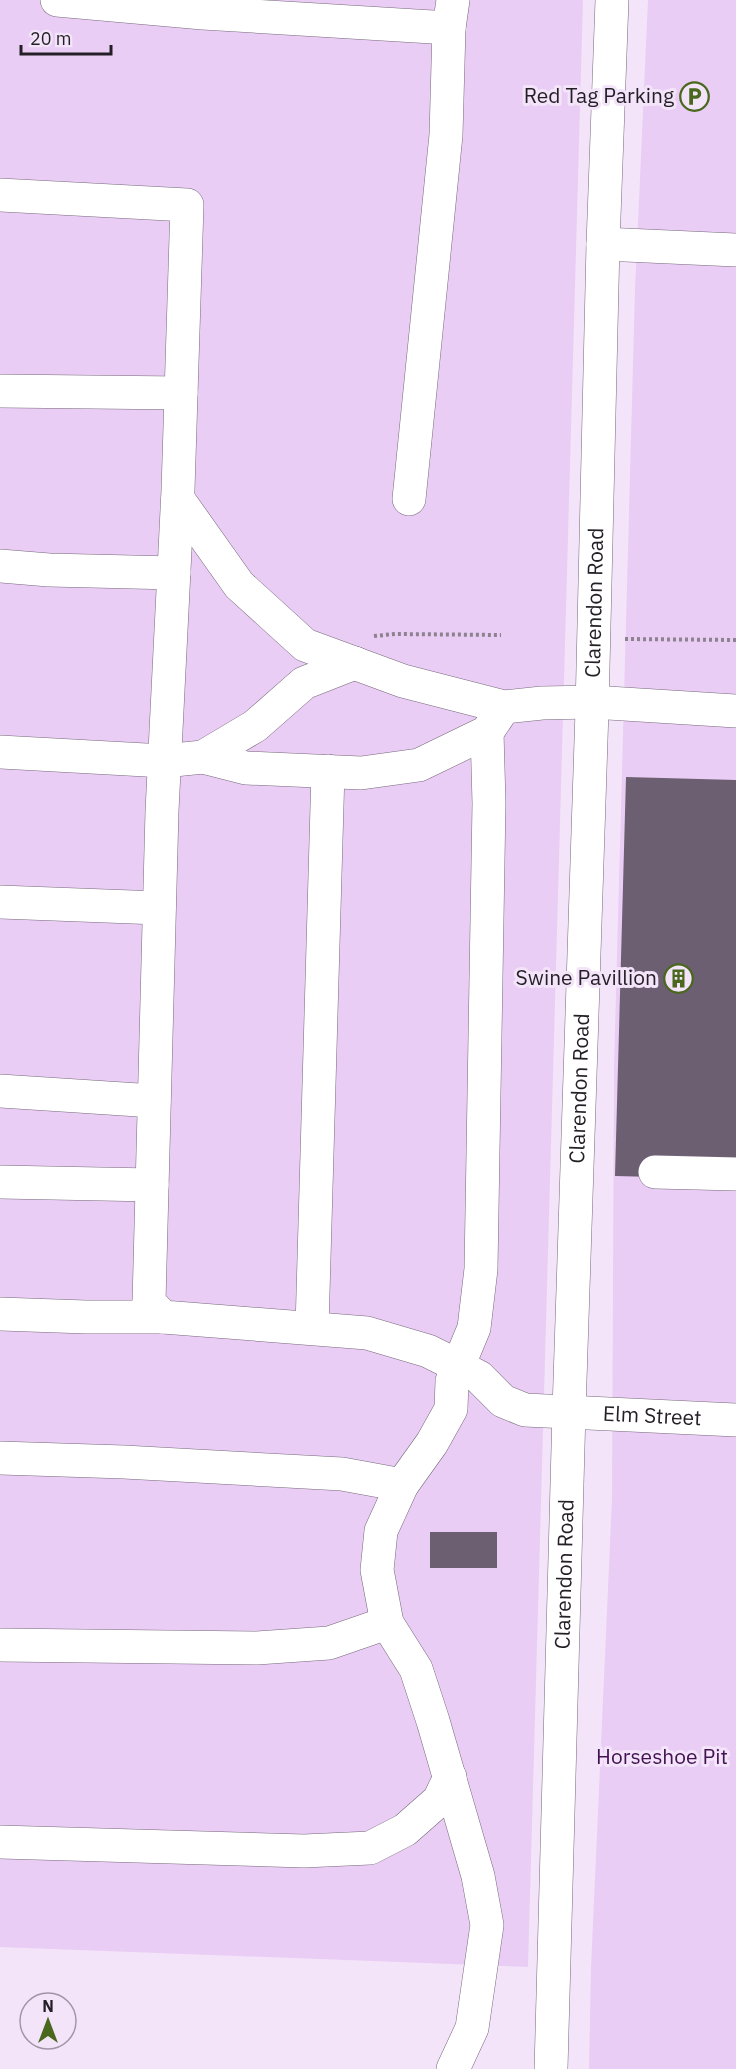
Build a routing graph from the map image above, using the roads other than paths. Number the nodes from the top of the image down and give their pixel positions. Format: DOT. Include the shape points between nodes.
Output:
graph roads {
  1 [pos="57,0"];
  2 [pos="612,0"];
  3 [pos="451,14"];
  4 [pos="0,195"];
  5 [pos="603,243"];
  6 [pos="736,250"];
  7 [pos="0,392"];
  8 [pos="181,393"];
  9 [pos="178,499"];
  10 [pos="409,499"];
  11 [pos="0,566"];
  12 [pos="174,573"];
  13 [pos="364,650"];
  14 [pos="592,702"];
  15 [pos="732,705"];
  16 [pos="496,719"];
  17 [pos="0,753"];
  18 [pos="203,758"];
  19 [pos="164,761"];
  20 [pos="328,771"];
  21 [pos="0,902"];
  22 [pos="159,908"];
  23 [pos="0,1091"];
  24 [pos="154,1101"];
  25 [pos="655,1172"];
  26 [pos="736,1174"];
  27 [pos="0,1182"];
  28 [pos="152,1185"];
  29 [pos="0,1314"];
  30 [pos="163,1317"];
  31 [pos="312,1328"];
  32 [pos="458,1366"];
  33 [pos="569,1411"];
  34 [pos="736,1420"];
  35 [pos="0,1458"];
  36 [pos="402,1485"];
  37 [pos="387,1623"];
  38 [pos="0,1645"];
  39 [pos="450,1777"];
  40 [pos="0,1842"];
  41 [pos="453,2069"];
  42 [pos="551,2069"];
  1 -- 3 [label="street" via="203,13"];
  2 -- 5 [label="street, Clarendon Road"];
  3 -- 10 [label="street" via="446,135"];
  4 -- 8 [label="street" via="187,205"];
  5 -- 6 [label="street"];
  5 -- 14 [label="street, Clarendon Road"];
  7 -- 8 [label="street"];
  8 -- 9 [label="street"];
  9 -- 12 [label="street"];
  9 -- 13 [label="street" via="239,585 305,645"];
  11 -- 12 [label="street"];
  12 -- 19 [label="street"];
  13 -- 16 [label="street" via="403,681"];
  13 -- 18 [label="street" via="304,683 255,726"];
  14 -- 15 [label="street"];
  14 -- 16 [label="street" via="542,703"];
  14 -- 33 [label="street, Clarendon Road"];
  16 -- 20 [label="street" via="419,765 361,773"];
  16 -- 32 [label="street" via="489,803 481,1269 474,1328"];
  17 -- 19 [label="street"];
  18 -- 19 [label="street"];
  18 -- 20 [label="street" via="246,768"];
  19 -- 22 [label="street"];
  20 -- 31 [label="street"];
  21 -- 22 [label="street"];
  22 -- 24 [label="street"];
  23 -- 24 [label="street"];
  24 -- 28 [label="street"];
  25 -- 26 [label="street"];
  27 -- 28 [label="street"];
  28 -- 30 [label="street" via="149,1302"];
  29 -- 30 [label="street, Elm Street"];
  30 -- 31 [label="street, Elm Street"];
  31 -- 32 [label="street, Elm Street" via="367,1333"];
  32 -- 33 [label="street, Elm Street" via="479,1377 503,1401 518,1409"];
  32 -- 36 [label="street" via="452,1381 451,1409"];
  33 -- 34 [label="street, Elm Street"];
  33 -- 42 [label="street, Clarendon Road"];
  35 -- 36 [label="street" via="342,1474"];
  36 -- 37 [label="street" via="381,1531 377,1570"];
  37 -- 38 [label="street" via="328,1644 281,1647"];
  37 -- 39 [label="street" via="416,1669"];
  39 -- 40 [label="street" via="439,1800 405,1830 369,1848 304,1851"];
  39 -- 41 [label="street" via="487,1925 472,2028"];
}
